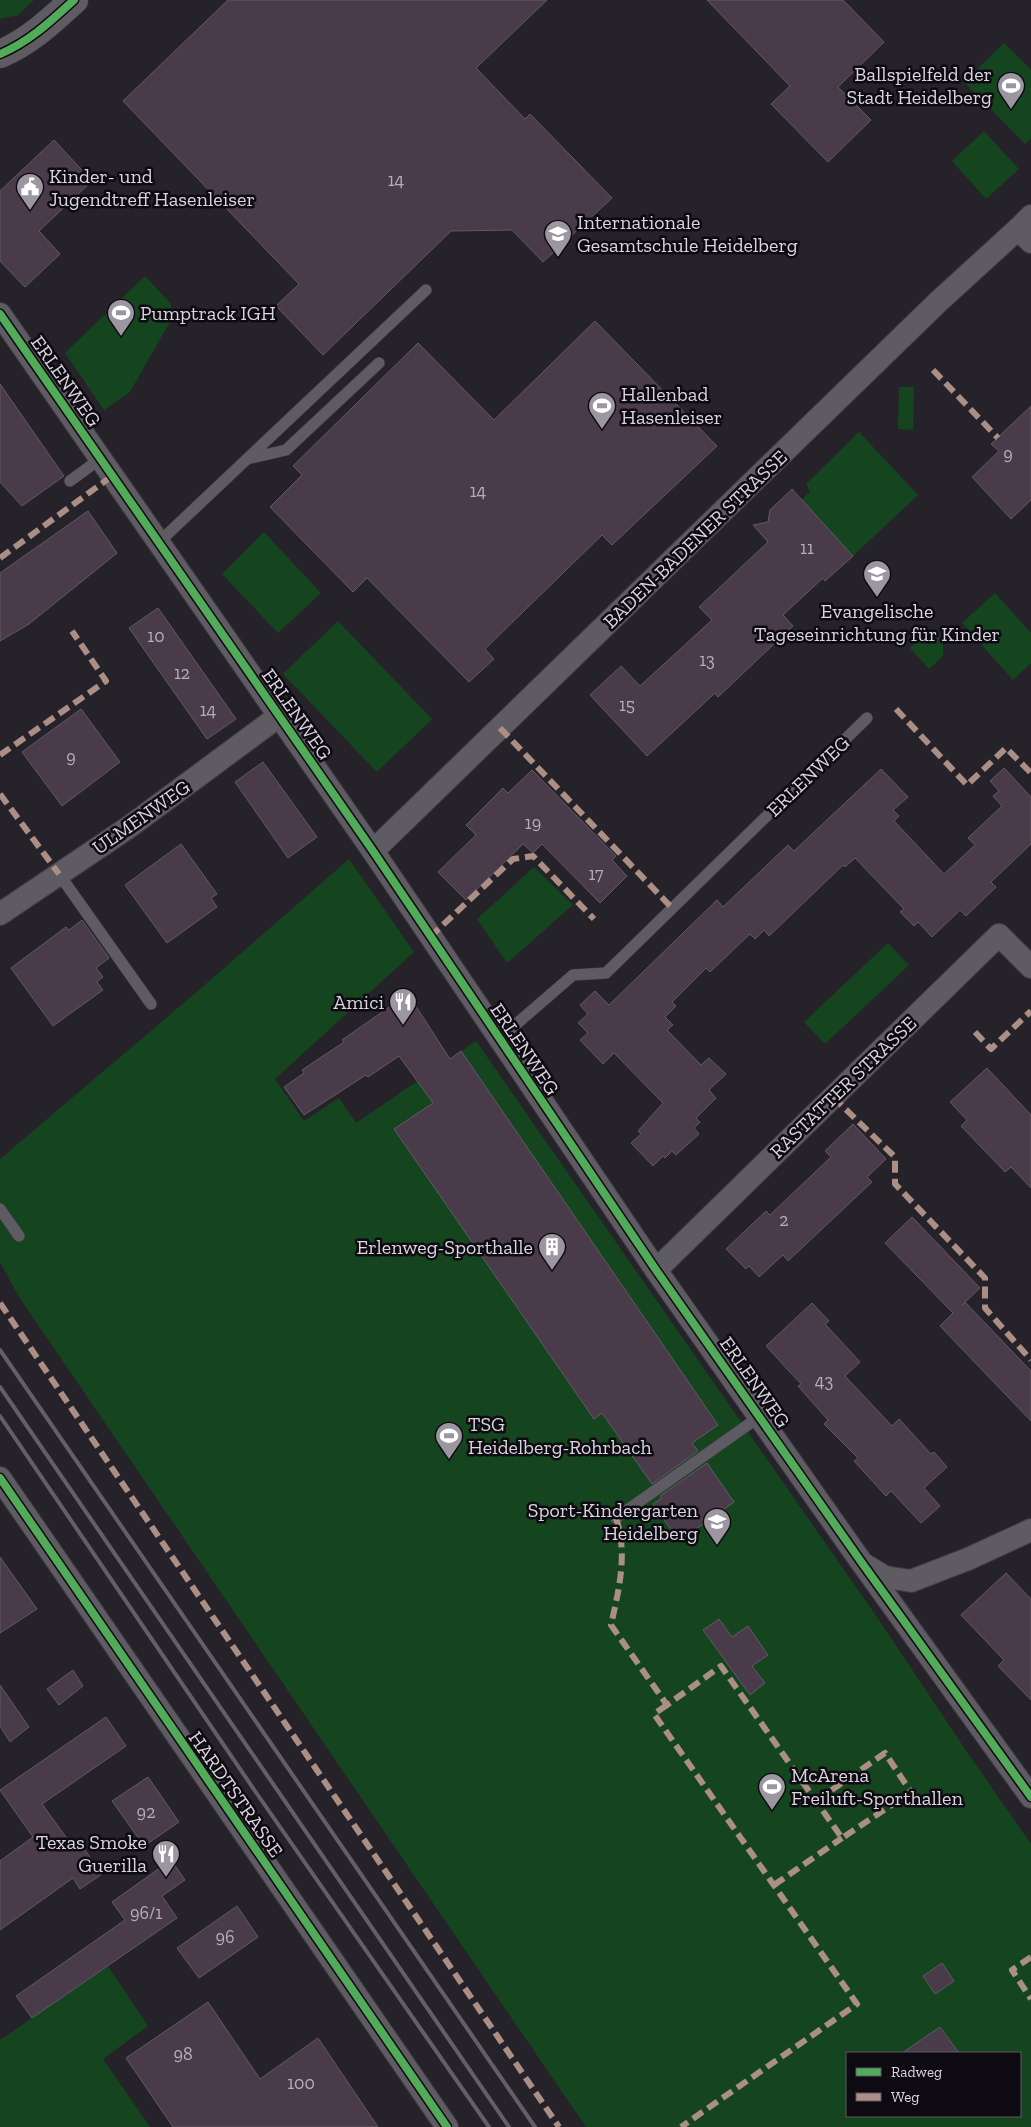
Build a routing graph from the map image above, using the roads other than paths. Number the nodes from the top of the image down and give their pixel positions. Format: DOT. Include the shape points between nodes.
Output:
graph roads {
  1 [pos="74,0"];
  2 [pos="0,54"];
  3 [pos="1027,229"];
  4 [pos="426,290"];
  5 [pos="0,314"];
  6 [pos="380,363"];
  7 [pos="100,458"];
  8 [pos="247,459"];
  9 [pos="70,481"];
  10 [pos="158,543"];
  11 [pos="279,716"];
  12 [pos="867,718"];
  13 [pos="373,851"];
  14 [pos="59,874"];
  15 [pos="0,914"];
  16 [pos="1031,966"];
  17 [pos="151,1004"];
  18 [pos="499,1039"];
  19 [pos="0,1209"];
  20 [pos="19,1236"];
  21 [pos="656,1270"];
  22 [pos="759,1417"];
  23 [pos="0,1478"];
  24 [pos="616,1518"];
  25 [pos="1031,1530"];
  26 [pos="862,1563"];
  27 [pos="1031,1797"];
  28 [pos="447,2127"];
  1 -- 2 [label="street" via="36,34"];
  3 -- 13 [label="street, BADEN-BADENER STRASSE" via="938,302"];
  4 -- 8 [label="lane"];
  5 -- 7 [label="street, ERLENWEG"];
  6 -- 8 [label="lane" via="286,450"];
  7 -- 9 [label="lane"];
  7 -- 10 [label="street, ERLENWEG"];
  8 -- 10 [label="lane"];
  10 -- 11 [label="street, ERLENWEG"];
  11 -- 13 [label="street, ERLENWEG"];
  11 -- 14 [label="street, ULMENWEG"];
  12 -- 18 [label="lane, ERLENWEG" via="606,973 573,975"];
  13 -- 18 [label="street, ERLENWEG"];
  14 -- 15 [label="street, ULMENWEG"];
  14 -- 17 [label="lane"];
  16 -- 21 [label="street, RASTATTER STRASSE" via="999,935"];
  18 -- 21 [label="street, ERLENWEG"];
  19 -- 20 [label="lane"];
  21 -- 22 [label="street, ERLENWEG"];
  22 -- 24 [label="lane"];
  22 -- 26 [label="street, ERLENWEG"];
  23 -- 28 [label="street, HARDTSTRASSE"];
  25 -- 26 [label="street" via="911,1581 885,1577"];
  26 -- 27 [label="street, ERLENWEG"];
}
